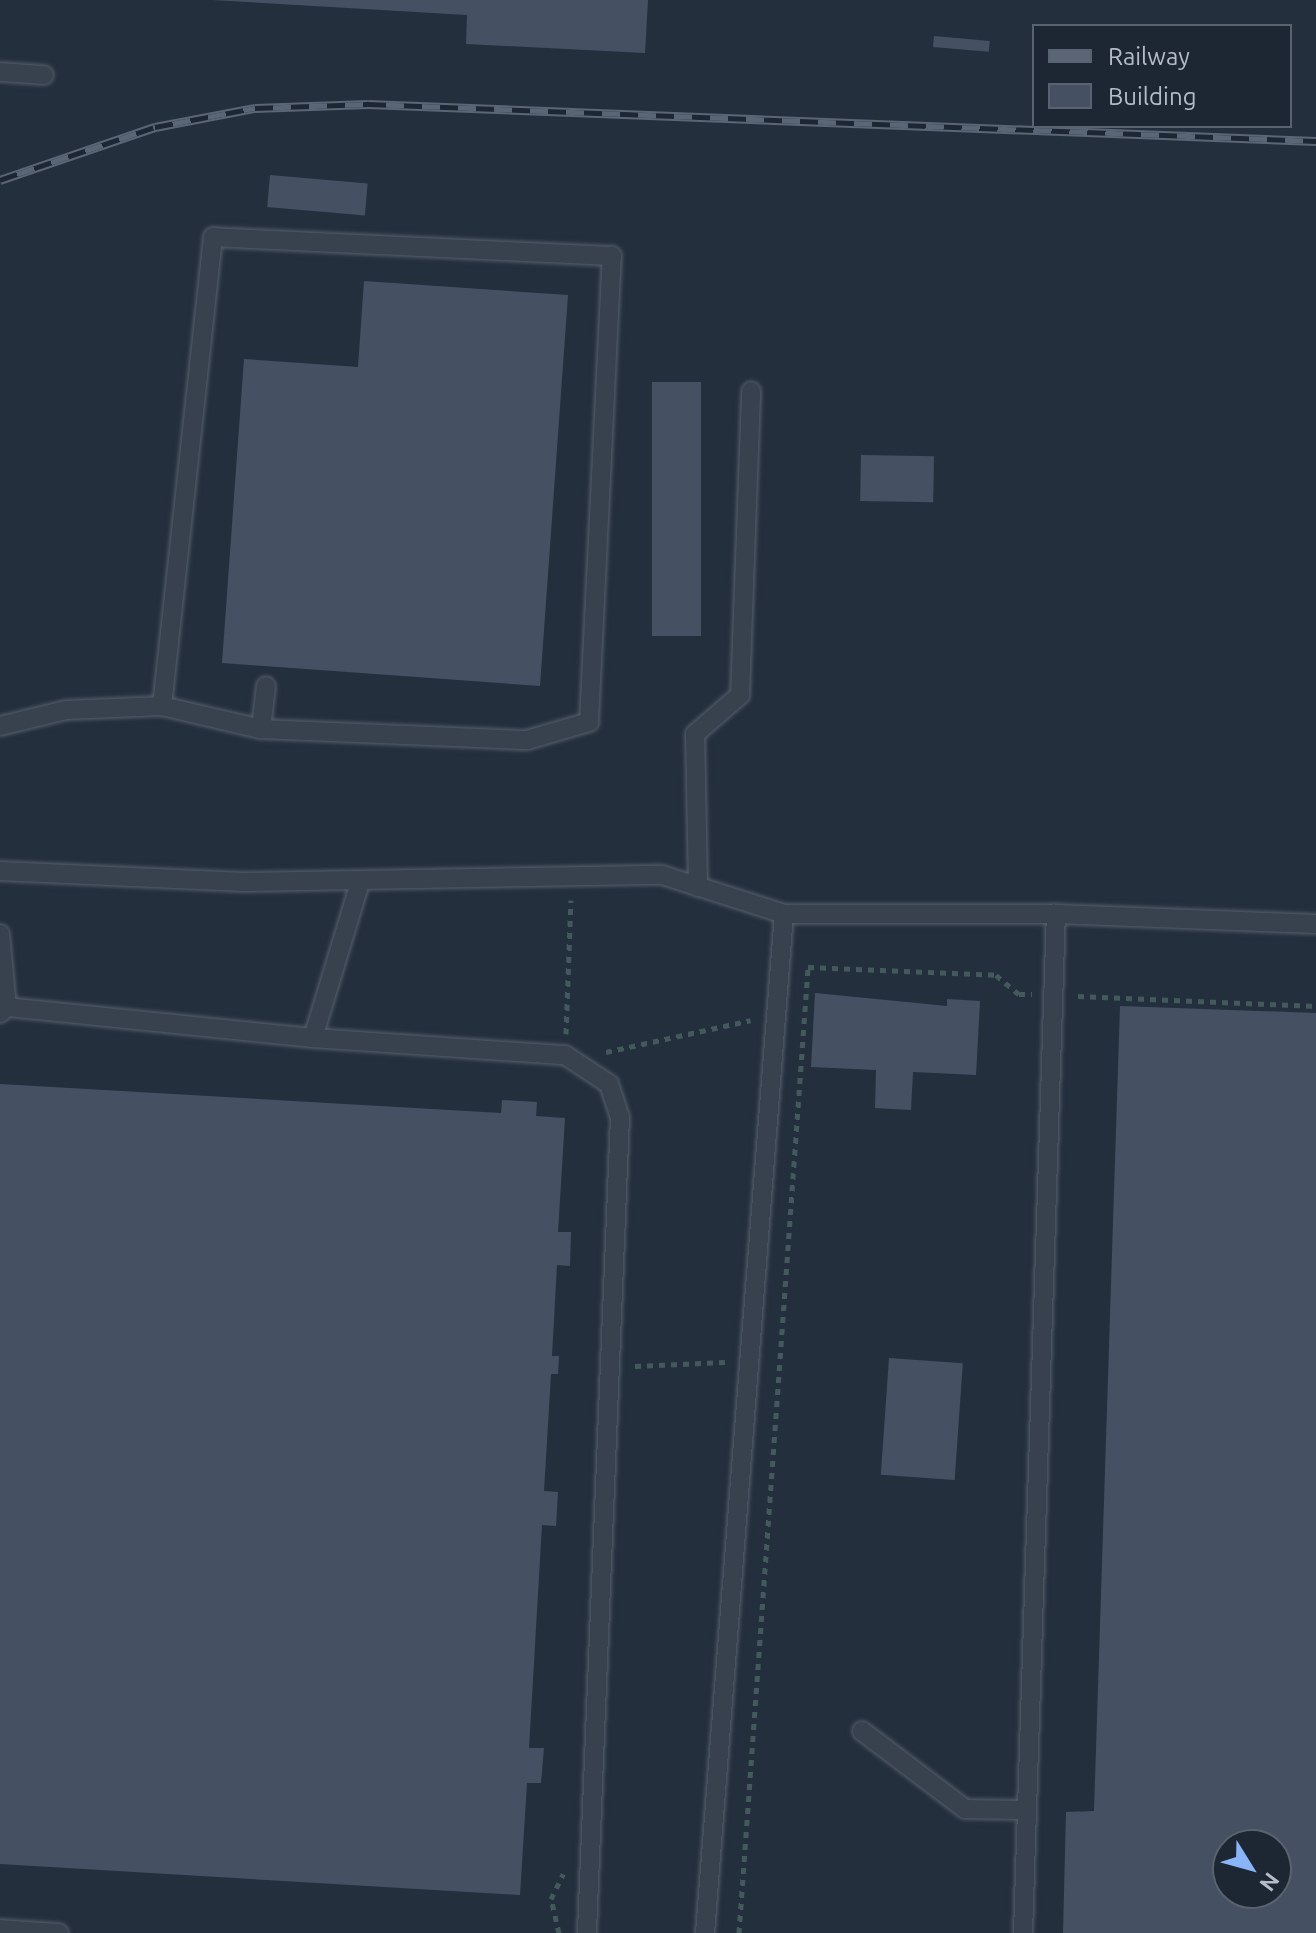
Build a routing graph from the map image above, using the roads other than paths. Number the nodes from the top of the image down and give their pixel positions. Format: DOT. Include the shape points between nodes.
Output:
graph roads {
  1 [pos="0,72"];
  2 [pos="44,75"];
  3 [pos="751,391"];
  4 [pos="266,686"];
  5 [pos="162,706"];
  6 [pos="0,726"];
  7 [pos="261,729"];
  8 [pos="0,871"];
  9 [pos="360,882"];
  10 [pos="698,887"];
  11 [pos="784,914"];
  12 [pos="1056,914"];
  13 [pos="1316,924"];
  14 [pos="0,934"];
  15 [pos="4,1010"];
  16 [pos="313,1038"];
  17 [pos="862,1731"];
  18 [pos="1024,1810"];
  19 [pos="0,1929"];
  20 [pos="59,1933"];
  21 [pos="587,1933"];
  22 [pos="705,1933"];
  23 [pos="1023,1933"];
  1 -- 2 [label="lane"];
  3 -- 10 [label="lane" via="740,695 695,734"];
  4 -- 7 [label="lane"];
  5 -- 6 [label="lane" via="66,710"];
  5 -- 7 [label="lane"];
  5 -- 7 [label="lane" via="213,237 612,256 589,722 527,740"];
  8 -- 9 [label="lane"];
  9 -- 10 [label="lane" via="662,875"];
  9 -- 16 [label="lane"];
  10 -- 11 [label="lane"];
  11 -- 12 [label="lane"];
  11 -- 22 [label="lane"];
  12 -- 13 [label="lane"];
  12 -- 18 [label="lane"];
  14 -- 15 [label="lane"];
  15 -- 16 [label="lane"];
  16 -- 21 [label="lane" via="565,1055 609,1084 620,1117"];
  17 -- 18 [label="lane" via="965,1809"];
  18 -- 23 [label="lane"];
  19 -- 20 [label="lane"];
}
